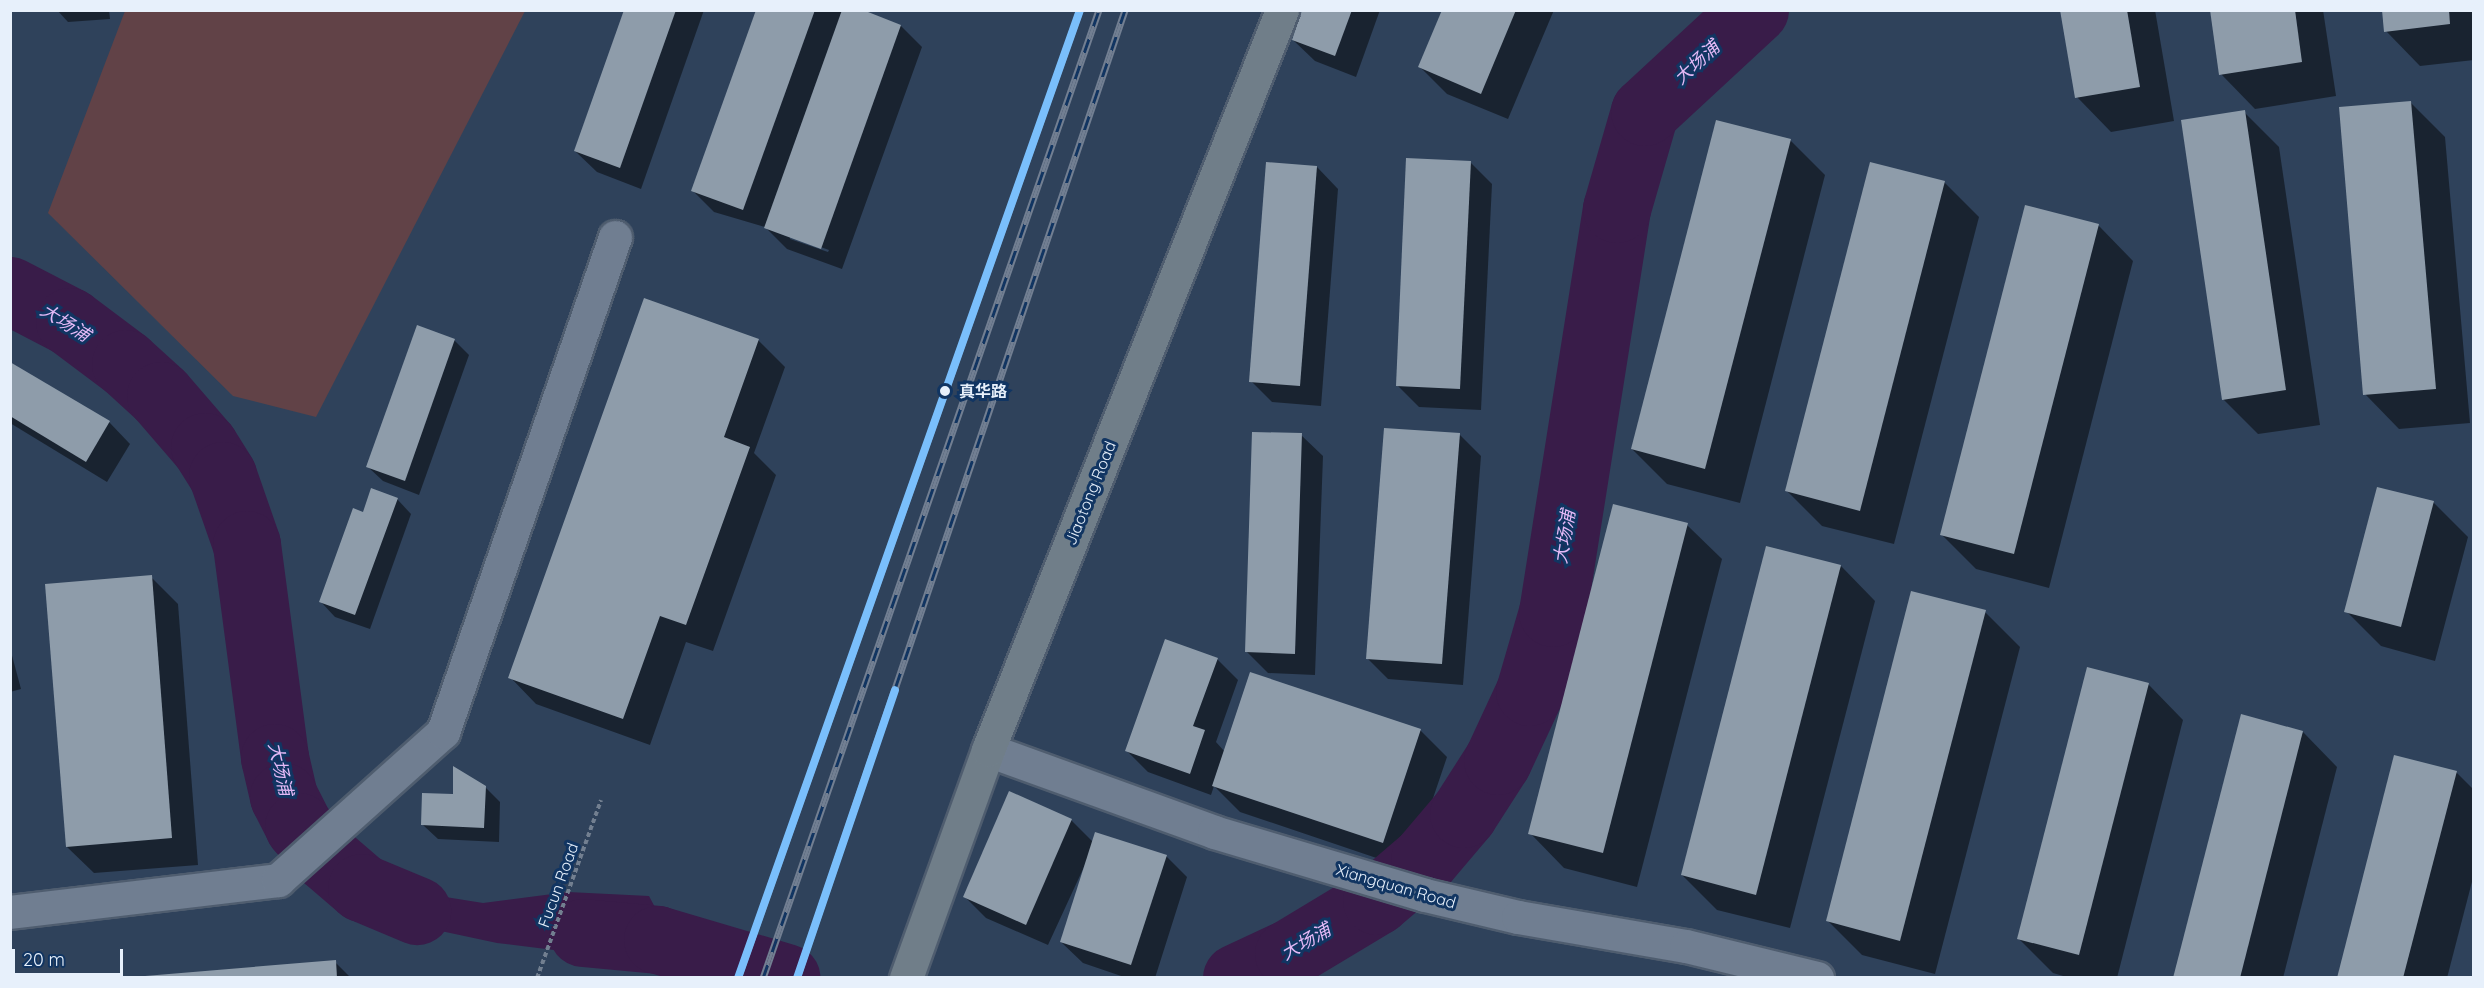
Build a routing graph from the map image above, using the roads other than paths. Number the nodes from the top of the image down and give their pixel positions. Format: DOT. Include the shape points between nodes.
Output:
graph roads {
  1 [pos="1282,10"];
  2 [pos="615,237"];
  3 [pos="988,750"];
  4 [pos="10,912"];
  5 [pos="906,978"];
  6 [pos="1817,978"];
  1 -- 3 [label="main road, Jiaotong Road"];
  2 -- 4 [label="street" via="443,732 278,880"];
  3 -- 5 [label="main road, Jiaotong Road"];
  3 -- 6 [label="street, Xiangquan Road" via="1140,807 1425,895 1518,917 1686,946"];
}
